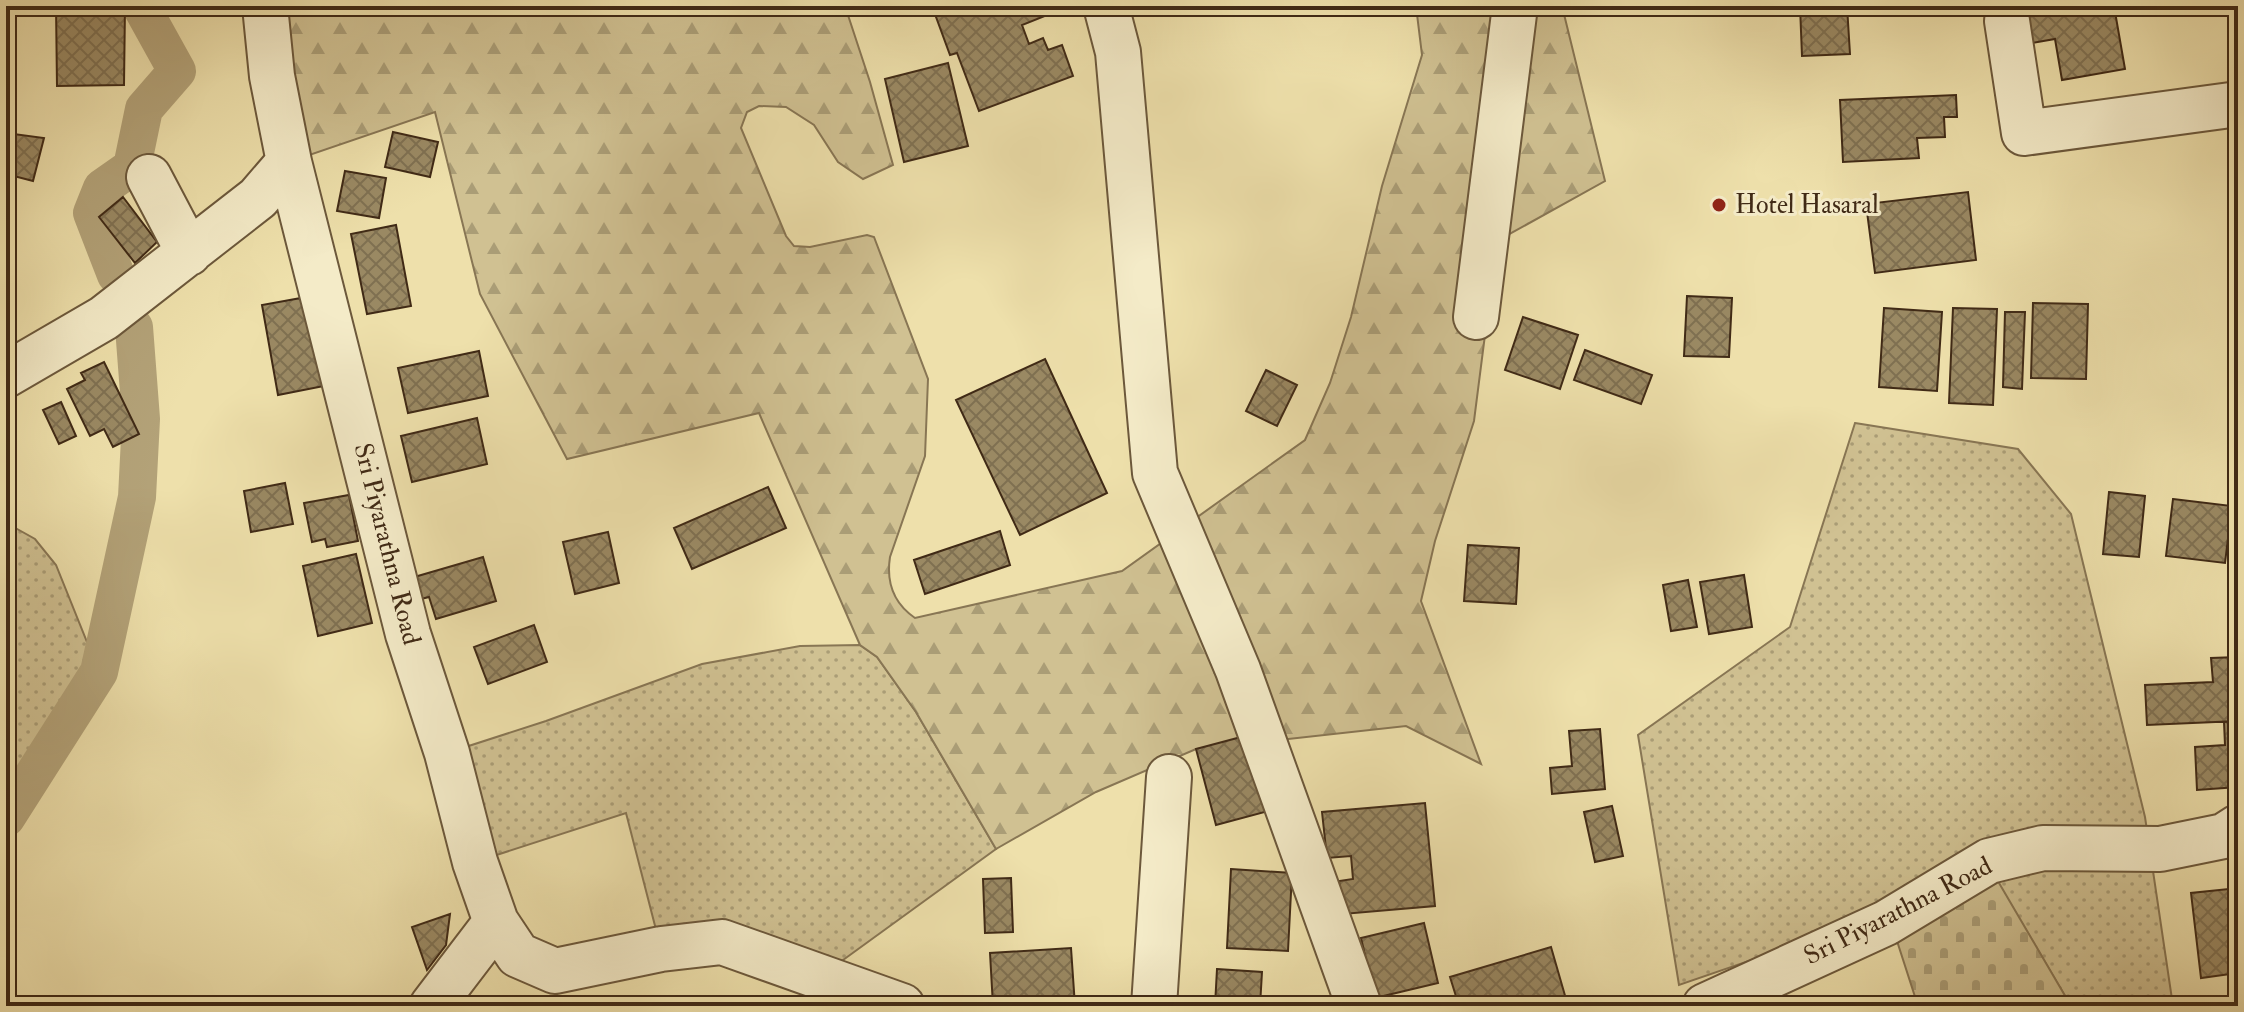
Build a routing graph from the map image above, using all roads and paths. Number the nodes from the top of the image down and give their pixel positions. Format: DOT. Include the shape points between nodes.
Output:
graph roads {
  1 [pos="265,6"];
  2 [pos="1106,6"];
  3 [pos="1515,6"];
  4 [pos="2007,21"];
  5 [pos="2238,104"];
  6 [pos="289,162"];
  7 [pos="149,177"];
  8 [pos="189,253"];
  9 [pos="1476,317"];
  10 [pos="6,375"];
  11 [pos="1169,777"];
  12 [pos="2238,827"];
  13 [pos="496,922"];
  14 [pos="808,991"];
  15 [pos="432,1006"];
  16 [pos="902,1006"];
  17 [pos="1154,1006"];
  18 [pos="1359,1006"];
  19 [pos="1705,1006"];
  1 -- 6 [label="street, Sri Piyarathna Road"];
  2 -- 18 [label="street" via="1118,52 1155,473 1238,670"];
  3 -- 9 [label="street"];
  4 -- 5 [label="street" via="2024,133"];
  6 -- 8 [label="street" via="258,198"];
  6 -- 13 [label="street, Sri Piyarathna Road" via="408,634"];
  7 -- 8 [label="street"];
  8 -- 10 [label="street" via="104,318"];
  11 -- 17 [label="street"];
  12 -- 19 [label="street, Sri Piyarathna Road" via="2224,836 2160,849 2043,848 1989,861 1886,923"];
  13 -- 14 [label="street, Sri Piyarathna Road" via="518,955 555,971 722,942"];
  13 -- 15 [label="street"];
  14 -- 16 [label="street, Sri Piyarathna Road"];
}
